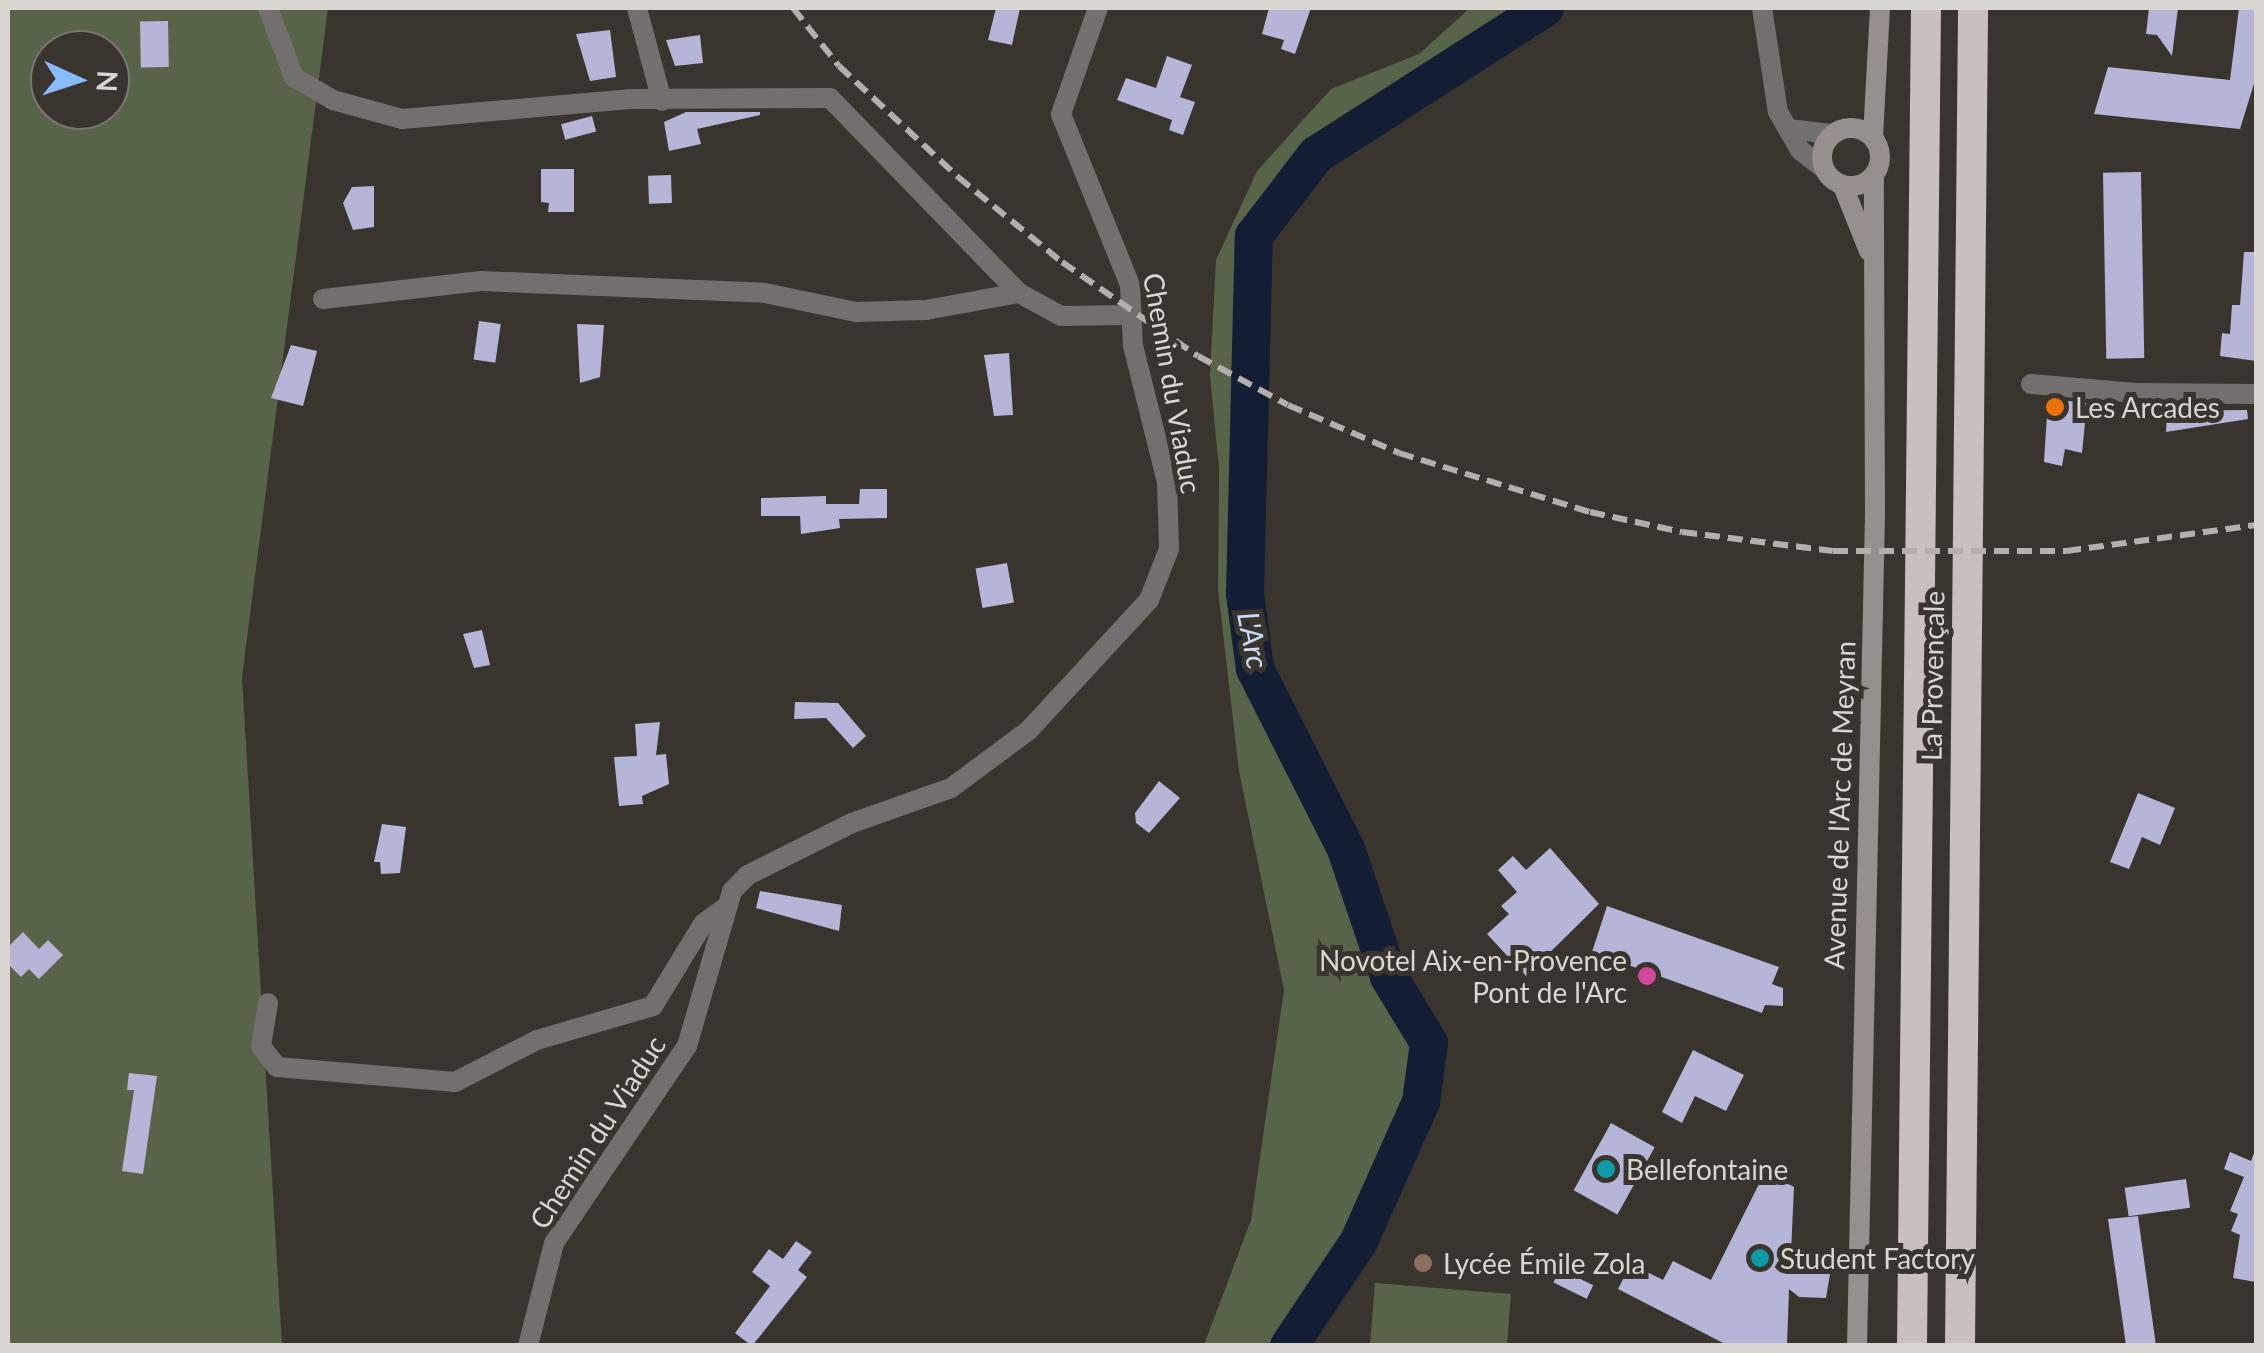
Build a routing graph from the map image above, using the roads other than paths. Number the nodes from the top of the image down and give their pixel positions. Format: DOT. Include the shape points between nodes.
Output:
graph roads {
  1 [pos="268,8"];
  2 [pos="637,8"];
  3 [pos="1098,8"];
  4 [pos="1762,8"];
  5 [pos="1880,8"];
  6 [pos="1926,8"];
  7 [pos="1974,8"];
  8 [pos="1878,95"];
  9 [pos="662,101"];
  10 [pos="1788,129"];
  11 [pos="1838,131"];
  12 [pos="1873,137"];
  13 [pos="1823,168"];
  14 [pos="1874,175"];
  15 [pos="1843,186"];
  16 [pos="1875,266"];
  17 [pos="1019,293"];
  18 [pos="323,299"];
  19 [pos="1128,315"];
  20 [pos="2031,384"];
  21 [pos="2256,394"];
  22 [pos="722,909"];
  23 [pos="268,1003"];
  24 [pos="528,1346"];
  25 [pos="1857,1346"];
  26 [pos="1912,1346"];
  27 [pos="1960,1346"];
  1 -- 9 [label="street" via="294,77 334,100 402,118"];
  2 -- 9 [label="street"];
  3 -- 19 [label="street, Chemin du Viaduc" via="1061,114 1118,245 1130,285"];
  4 -- 10 [label="street" via="1772,91"];
  5 -- 8 [label="main road"];
  6 -- 26 [label="highway, La Provençale"];
  7 -- 27 [label="highway, La Provençale"];
  8 -- 11 [label="main road"];
  8 -- 12 [label="main road"];
  9 -- 17 [label="street" via="830,98"];
  10 -- 11 [label="street"];
  10 -- 13 [label="street" via="1800,150"];
  11 -- 12 [label="main road"];
  11 -- 13 [label="main road" via="1822,150"];
  12 -- 14 [label="main road" via="1880,156"];
  13 -- 15 [label="main road"];
  14 -- 15 [label="main road"];
  14 -- 16 [label="main road, Avenue de l'Arc de Meyran"];
  15 -- 16 [label="main road, Avenue de l'Arc de Meyran"];
  16 -- 25 [label="main road, Avenue de l'Arc de Meyran"];
  17 -- 18 [label="street" via="926,310 856,312 765,293 481,281"];
  17 -- 19 [label="street" via="1060,316"];
  19 -- 22 [label="street, Chemin du Viaduc" via="1167,482 1168,549 1149,600 1029,730 951,788 852,824 748,875"];
  20 -- 21 [label="street" via="2136,394"];
  22 -- 23 [label="street" via="703,924 654,1006 537,1040 455,1082 276,1067 261,1046"];
  22 -- 24 [label="street, Chemin du Viaduc" via="687,1046 554,1243"];
}
